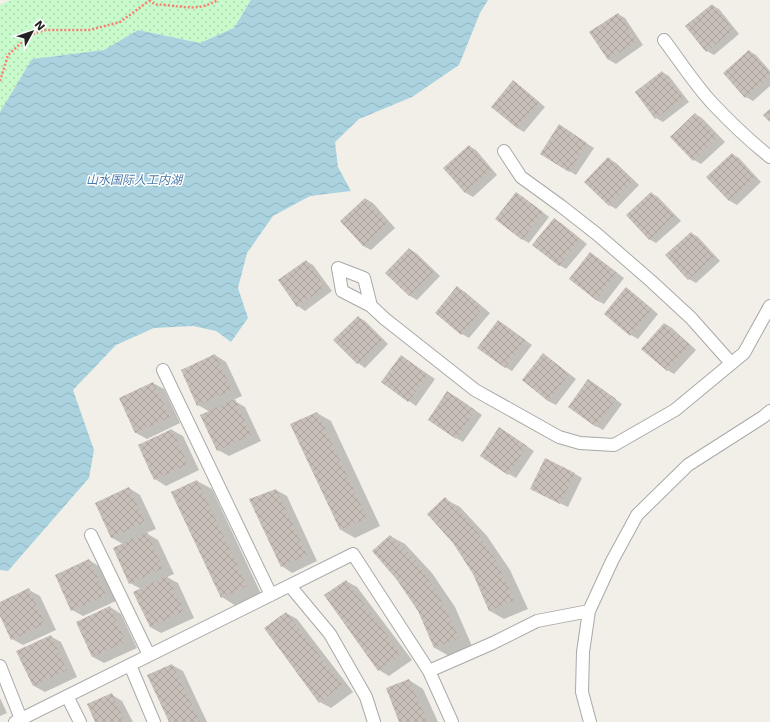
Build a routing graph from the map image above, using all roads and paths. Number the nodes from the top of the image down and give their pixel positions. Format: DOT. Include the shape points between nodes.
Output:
graph roads {
  1 [pos="149,0"];
  2 [pos="218,0"];
  3 [pos="664,40"];
  4 [pos="0,80"];
  5 [pos="504,151"];
  6 [pos="770,157"];
  7 [pos="371,306"];
  8 [pos="770,306"];
  9 [pos="731,363"];
  10 [pos="163,370"];
  11 [pos="770,411"];
  12 [pos="91,535"];
  13 [pos="290,586"];
  14 [pos="271,595"];
  15 [pos="589,611"];
  16 [pos="149,655"];
  17 [pos="130,665"];
  18 [pos="0,666"];
  19 [pos="429,671"];
  20 [pos="66,696"];
  21 [pos="18,720"];
  22 [pos="80,722"];
  23 [pos="154,722"];
  24 [pos="374,722"];
  25 [pos="452,722"];
  26 [pos="590,722"];
  1 -- 2 [label="path" via="156,5 194,8"];
  1 -- 4 [label="path" via="120,22 89,30 45,30 30,35 8,56"];
  3 -- 6 [label="street" via="712,104"];
  5 -- 9 [label="street" via="521,177 598,235 651,281 691,318"];
  7 -- 9 [label="street" via="475,390 559,437 580,443 614,445 675,410"];
  8 -- 9 [label="street" via="744,353"];
  10 -- 14 [label="street"];
  11 -- 15 [label="street" via="688,465 637,515"];
  12 -- 16 [label="street"];
  13 -- 14 [label="street"];
  13 -- 19 [label="street" via="353,554"];
  13 -- 24 [label="street" via="330,634 366,697"];
  14 -- 16 [label="street"];
  15 -- 19 [label="street" via="537,621"];
  15 -- 26 [label="street" via="583,652 582,692"];
  16 -- 17 [label="street"];
  17 -- 20 [label="street"];
  17 -- 23 [label="street"];
  18 -- 21 [label="street"];
  19 -- 25 [label="street"];
  20 -- 21 [label="street"];
  20 -- 22 [label="street"];
}
